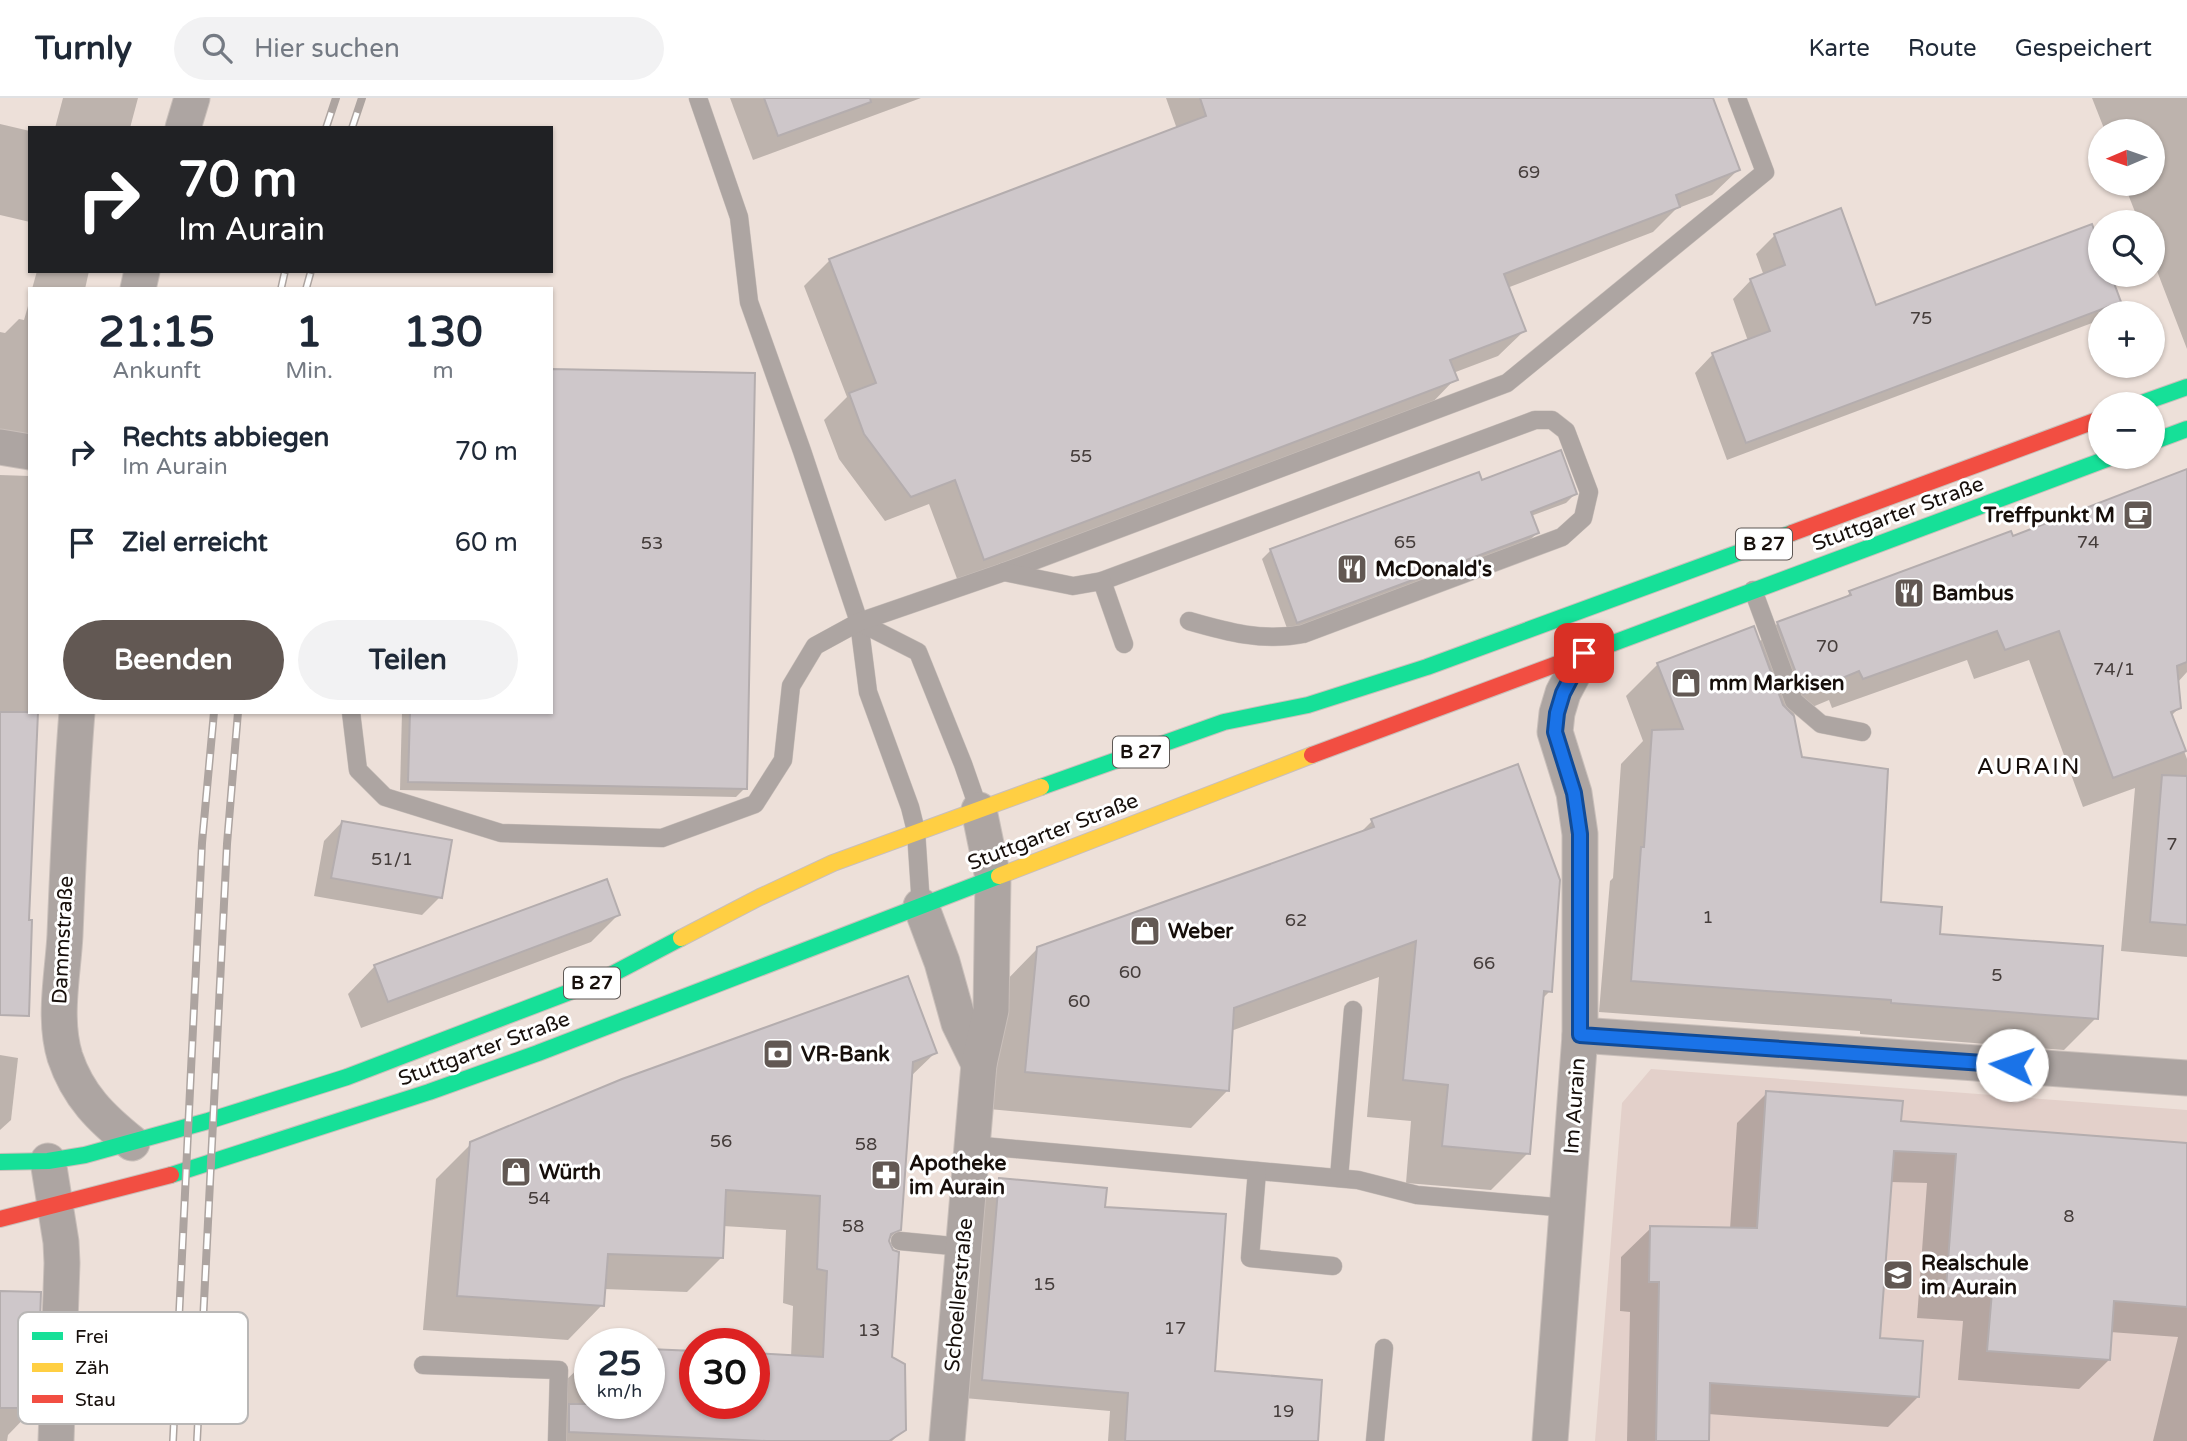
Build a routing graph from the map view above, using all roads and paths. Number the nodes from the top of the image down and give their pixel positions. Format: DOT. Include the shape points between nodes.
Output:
graph roads {
  1 [pos="192,98"];
  2 [pos="698,98"];
  3 [pos="1737,98"];
  4 [pos="184,126"];
  5 [pos="2187,387"];
  6 [pos="2165,395"];
  7 [pos="2088,423"];
  8 [pos="2187,429"];
  9 [pos="2165,437"];
  10 [pos="0,447"];
  11 [pos="28,452"];
  12 [pos="2088,466"];
  13 [pos="1004,572"];
  14 [pos="1102,580"];
  15 [pos="1753,590"];
  16 [pos="1189,621"];
  17 [pos="859,622"];
  18 [pos="1124,644"];
  19 [pos="1584,653"];
  20 [pos="77,714"];
  21 [pos="351,714"];
  22 [pos="1862,732"];
  23 [pos="979,810"];
  24 [pos="916,831"];
  25 [pos="993,878"];
  26 [pos="921,906"];
  27 [pos="1353,1010"];
  28 [pos="1580,1035"];
  29 [pos="979,1065"];
  30 [pos="2187,1078"];
  31 [pos="132,1143"];
  32 [pos="972,1145"];
  33 [pos="48,1161"];
  34 [pos="0,1162"];
  35 [pos="1266,1172"];
  36 [pos="1339,1178"];
  37 [pos="56,1206"];
  38 [pos="1567,1208"];
  39 [pos="0,1219"];
  40 [pos="900,1241"];
  41 [pos="963,1247"];
  42 [pos="1333,1266"];
  43 [pos="60,1312"];
  44 [pos="1384,1348"];
  45 [pos="423,1365"];
  46 [pos="556,1441"];
  47 [pos="947,1441"];
  48 [pos="1375,1441"];
  49 [pos="1550,1441"];
  1 -- 4 [label="street"];
  2 -- 17 [label="lane" via="740,217 749,302"];
  3 -- 13 [label="lane" via="1765,172 1507,383"];
  5 -- 6 [label="main road"];
  7 -- 23 [label="main road, Stuttgarter Straße / B 27" via="1427,667 1308,705 1214,726"];
  8 -- 9 [label="main road"];
  10 -- 11 [label="street"];
  12 -- 15 [label="main road, Stuttgarter Straße / B 27"];
  13 -- 14 [label="lane" via="1073,586"];
  13 -- 17 [label="lane"];
  14 -- 16 [label="lane" via="1535,420 1552,420 1566,432 1589,492 1583,518 1562,537 1303,634 1261,637"];
  14 -- 18 [label="lane"];
  15 -- 19 [label="main road, Stuttgarter Straße / B 27"];
  15 -- 22 [label="lane" via="1794,701 1821,724"];
  17 -- 21 [label="lane" via="815,646 791,687 783,760 755,804 662,838 501,833 384,797 358,770"];
  17 -- 23 [label="lane" via="918,652"];
  17 -- 24 [label="lane" via="868,692"];
  19 -- 25 [label="main road, Stuttgarter Straße / B 27"];
  19 -- 28 [label="street, Im Aurain" via="1563,693 1555,732 1574,793 1580,834"];
  20 -- 31 [label="street, Dammstraße" via="59,1013 65,1055 84,1098"];
  23 -- 24 [label="main road, Stuttgarter Straße / B 27"];
  23 -- 25 [label="street, Schoellerstraße"];
  24 -- 26 [label="lane"];
  24 -- 31 [label="main road, Stuttgarter Straße / B 27" via="760,897 601,980 347,1077"];
  25 -- 26 [label="main road, Stuttgarter Straße / B 27"];
  25 -- 29 [label="street, Schoellerstraße" via="991,1010"];
  26 -- 29 [label="street" via="959,1023"];
  26 -- 37 [label="main road, Stuttgarter Straße / B 27" via="429,1092"];
  27 -- 36 [label="lane"];
  28 -- 30 [label="street"];
  28 -- 38 [label="street, Im Aurain"];
  29 -- 32 [label="street, Schoellerstraße"];
  31 -- 33 [label="main road, Stuttgarter Straße / B 27"];
  32 -- 35 [label="lane"];
  32 -- 41 [label="street, Schoellerstraße"];
  33 -- 34 [label="main road, Stuttgarter Straße / B 27"];
  33 -- 37 [label="street"];
  35 -- 36 [label="lane"];
  35 -- 42 [label="lane" via="1250,1258"];
  36 -- 38 [label="lane" via="1417,1195"];
  37 -- 39 [label="main road, Stuttgarter Straße / B 27"];
  37 -- 43 [label="street" via="62,1263"];
  38 -- 49 [label="street, Im Aurain"];
  40 -- 41 [label="lane"];
  41 -- 47 [label="street, Schoellerstraße"];
  44 -- 48 [label="lane"];
  45 -- 46 [label="lane" via="559,1370"];
}
